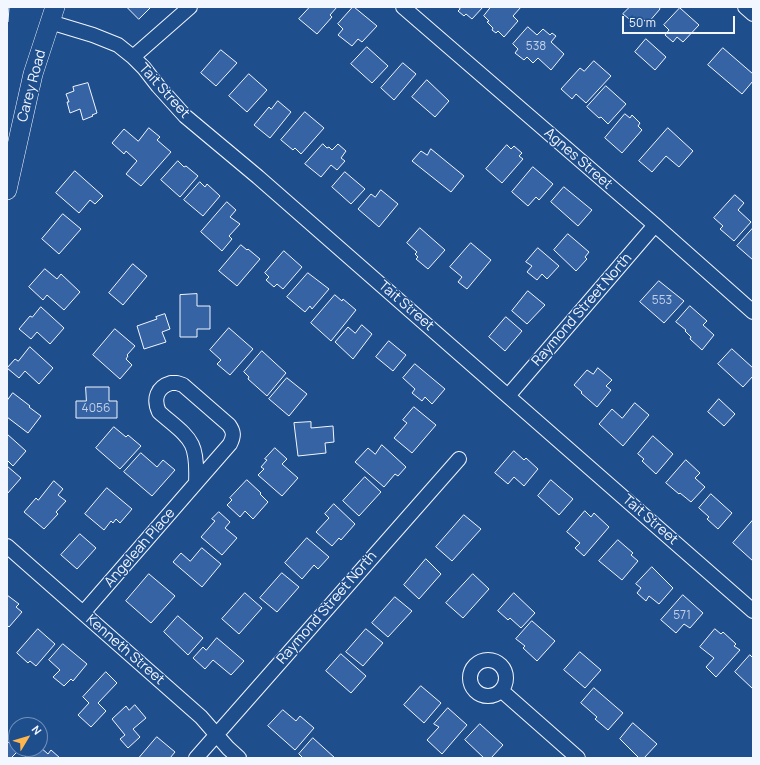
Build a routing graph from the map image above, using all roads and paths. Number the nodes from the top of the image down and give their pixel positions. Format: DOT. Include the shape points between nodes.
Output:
graph roads {
  1 [pos="190,7"];
  2 [pos="403,7"];
  3 [pos="746,7"];
  4 [pos="753,14"];
  5 [pos="52,15"];
  6 [pos="133,57"];
  7 [pos="7,190"];
  8 [pos="655,225"];
  9 [pos="753,312"];
  10 [pos="508,396"];
  11 [pos="459,459"];
  12 [pos="196,483"];
  13 [pos="7,546"];
  14 [pos="753,611"];
  15 [pos="83,613"];
  16 [pos="502,691"];
  17 [pos="216,734"];
  18 [pos="196,758"];
  19 [pos="239,758"];
  20 [pos="578,758"];
  1 -- 6 [label="street"];
  2 -- 8 [label="street, Agnes Street"];
  3 -- 4 [label="street"];
  5 -- 6 [label="street, Tait Street" via="118,45"];
  5 -- 7 [label="street, Carey Road" via="33,74"];
  6 -- 10 [label="street, Tait Street" via="185,116"];
  8 -- 9 [label="street, Agnes Street"];
  8 -- 10 [label="street, Raymond Street North"];
  10 -- 14 [label="street, Tait Street"];
  11 -- 17 [label="street, Raymond Street North"];
  12 -- 12 [label="street, Angeleah Place" via="230,444 233,431 229,424 183,385 165,384 157,394 156,406 159,412 193,444 197,464"];
  12 -- 15 [label="street, Angeleah Place"];
  13 -- 15 [label="street, Kenneth Street"];
  15 -- 17 [label="street, Kenneth Street" via="202,717"];
  16 -- 20 [label="street"];
  17 -- 18 [label="street, Raymond Street North"];
  17 -- 19 [label="street, Kenneth Street"];
}
